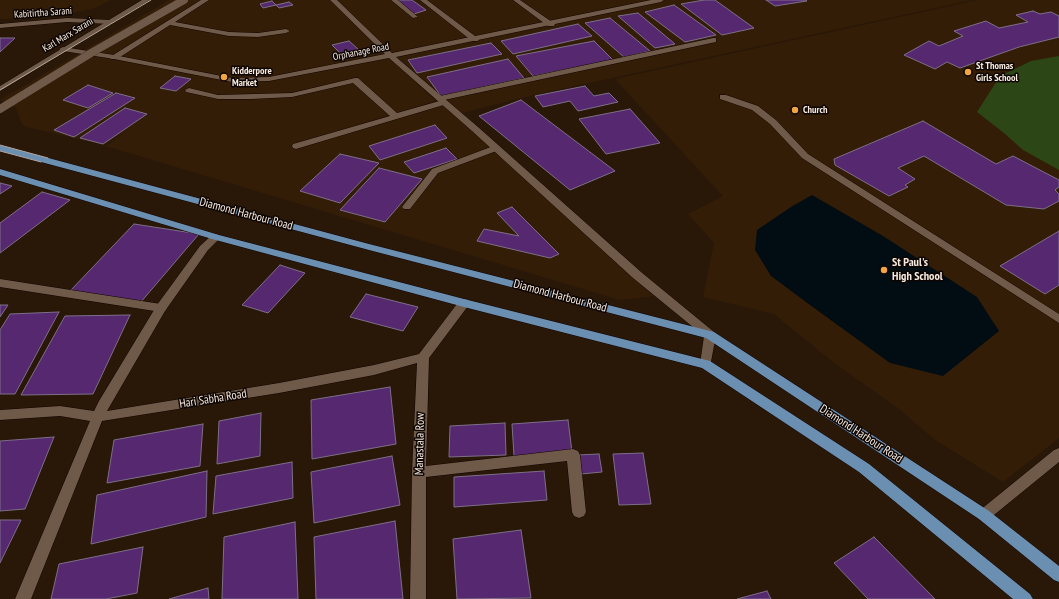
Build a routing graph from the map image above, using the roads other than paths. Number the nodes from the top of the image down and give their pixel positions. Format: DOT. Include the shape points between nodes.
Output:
graph roads {
  1 [pos="147,0"];
  2 [pos="184,0"];
  3 [pos="206,0"];
  4 [pos="333,0"];
  5 [pos="394,0"];
  6 [pos="423,0"];
  7 [pos="516,0"];
  8 [pos="662,0"];
  9 [pos="637,2"];
  10 [pos="415,17"];
  11 [pos="111,22"];
  12 [pos="168,23"];
  13 [pos="551,24"];
  14 [pos="0,26"];
  15 [pos="286,31"];
  16 [pos="475,39"];
  17 [pos="713,40"];
  18 [pos="63,49"];
  19 [pos="391,56"];
  20 [pos="114,57"];
  21 [pos="0,89"];
  22 [pos="189,90"];
  23 [pos="723,98"];
  24 [pos="442,100"];
  25 [pos="0,109"];
  26 [pos="395,116"];
  27 [pos="296,146"];
  28 [pos="0,148"];
  29 [pos="496,148"];
  30 [pos="0,172"];
  31 [pos="407,207"];
  32 [pos="216,237"];
  33 [pos="0,283"];
  34 [pos="464,303"];
  35 [pos="160,308"];
  36 [pos="1059,319"];
  37 [pos="710,335"];
  38 [pos="423,357"];
  39 [pos="706,364"];
  40 [pos="0,415"];
  41 [pos="98,418"];
  42 [pos="1059,454"];
  43 [pos="419,472"];
  44 [pos="580,512"];
  45 [pos="984,515"];
  46 [pos="1059,575"];
  47 [pos="23,599"];
  48 [pos="418,599"];
  49 [pos="1025,599"];
  1 -- 11 [label="street, Karl Marx Sarani"];
  2 -- 25 [label="street, bridge"];
  3 -- 12 [label="street"];
  4 -- 19 [label="street"];
  5 -- 10 [label="street"];
  6 -- 16 [label="street"];
  7 -- 13 [label="street"];
  8 -- 9 [label="street, Orphanage Road"];
  9 -- 13 [label="street, Orphanage Road"];
  11 -- 14 [label="street, Kabitirtha Sarani" via="67,20"];
  11 -- 18 [label="street, Karl Marx Sarani"];
  12 -- 15 [label="street" via="229,34 258,35"];
  12 -- 20 [label="street"];
  13 -- 16 [label="street, Orphanage Road"];
  16 -- 19 [label="street, Orphanage Road"];
  17 -- 24 [label="street"];
  18 -- 20 [label="street, Orphanage Road"];
  18 -- 21 [label="street, Karl Marx Sarani"];
  19 -- 20 [label="street, Orphanage Road" via="268,79 232,80"];
  19 -- 24 [label="street"];
  22 -- 26 [label="street" via="218,97 251,97 292,94 355,80"];
  23 -- 36 [label="street" via="755,108 773,122 805,156"];
  24 -- 26 [label="street"];
  24 -- 29 [label="street"];
  26 -- 27 [label="street"];
  28 -- 37 [label="main road, Diamond Harbour Road"];
  29 -- 31 [label="street" via="434,171"];
  29 -- 37 [label="street" via="637,275"];
  30 -- 32 [label="main road"];
  32 -- 34 [label="main road"];
  32 -- 35 [label="street" via="204,248"];
  33 -- 35 [label="street"];
  34 -- 38 [label="street"];
  34 -- 39 [label="main road"];
  35 -- 41 [label="street" via="103,404"];
  37 -- 39 [label="street"];
  37 -- 45 [label="main road, Diamond Harbour Road"];
  38 -- 41 [label="street, Hari Sabha Road" via="374,370 279,388"];
  38 -- 43 [label="street, Manastala Row"];
  39 -- 49 [label="main road" via="864,468"];
  40 -- 41 [label="street, Hari Sabha Road" via="60,411"];
  41 -- 47 [label="street"];
  42 -- 45 [label="street"];
  43 -- 44 [label="street" via="573,455"];
  43 -- 48 [label="street, Manastala Row"];
  45 -- 46 [label="main road, Diamond Harbour Road"];
}
